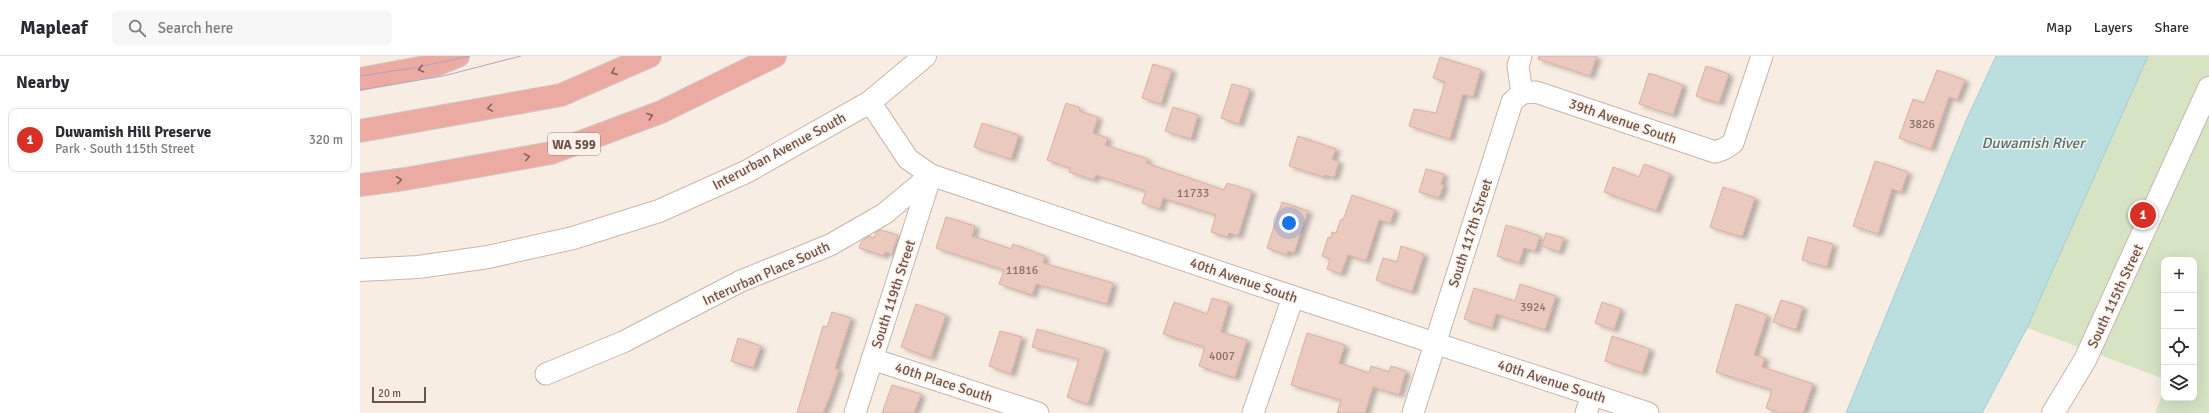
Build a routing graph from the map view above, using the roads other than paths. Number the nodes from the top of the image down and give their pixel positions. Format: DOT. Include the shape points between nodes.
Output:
graph roads {
  1 [pos="458,56"];
  2 [pos="650,56"];
  3 [pos="774,56"];
  4 [pos="925,56"];
  5 [pos="1521,56"];
  6 [pos="1762,56"];
  7 [pos="360,79"];
  8 [pos="2209,88"];
  9 [pos="1522,93"];
  10 [pos="870,102"];
  11 [pos="360,131"];
  12 [pos="931,175"];
  13 [pos="360,185"];
  14 [pos="360,270"];
  15 [pos="1293,297"];
  16 [pos="1435,343"];
  17 [pos="872,359"];
  18 [pos="546,374"];
  19 [pos="1589,404"];
  20 [pos="855,413"];
  21 [pos="1038,413"];
  22 [pos="1253,413"];
  23 [pos="1413,413"];
  24 [pos="1648,413"];
  25 [pos="2053,413"];
  1 -- 7 [label="highway, one-way" via="436,65"];
  2 -- 11 [label="highway, one-way" via="561,95"];
  13 -- 3 [label="highway, WA 599, one-way" via="551,152 661,112"];
  4 -- 10 [label="street, Interurban Avenue South"];
  5 -- 9 [label="street" via="1518,66"];
  6 -- 9 [label="street, 39th Avenue South" via="1733,142 1715,152 1536,92"];
  8 -- 25 [label="street, South 115th Street" via="2085,360"];
  9 -- 16 [label="street, South 117th Street" via="1512,102"];
  10 -- 12 [label="street, 40th Avenue South" via="908,159"];
  10 -- 14 [label="street, Interurban Avenue South" via="746,172 659,211 573,238 488,257 418,267"];
  12 -- 15 [label="street, 40th Avenue South"];
  12 -- 17 [label="street, South 119th Street"];
  12 -- 18 [label="street, Interurban Place South" via="884,214 830,245 742,281 623,342"];
  15 -- 16 [label="street, 40th Avenue South"];
  15 -- 22 [label="street"];
  16 -- 19 [label="street, 40th Avenue South"];
  16 -- 23 [label="street, South 117th Street"];
  17 -- 20 [label="street, South 119th Street"];
  17 -- 21 [label="street, 40th Place South"];
  19 -- 24 [label="street, 40th Avenue South"];
}
